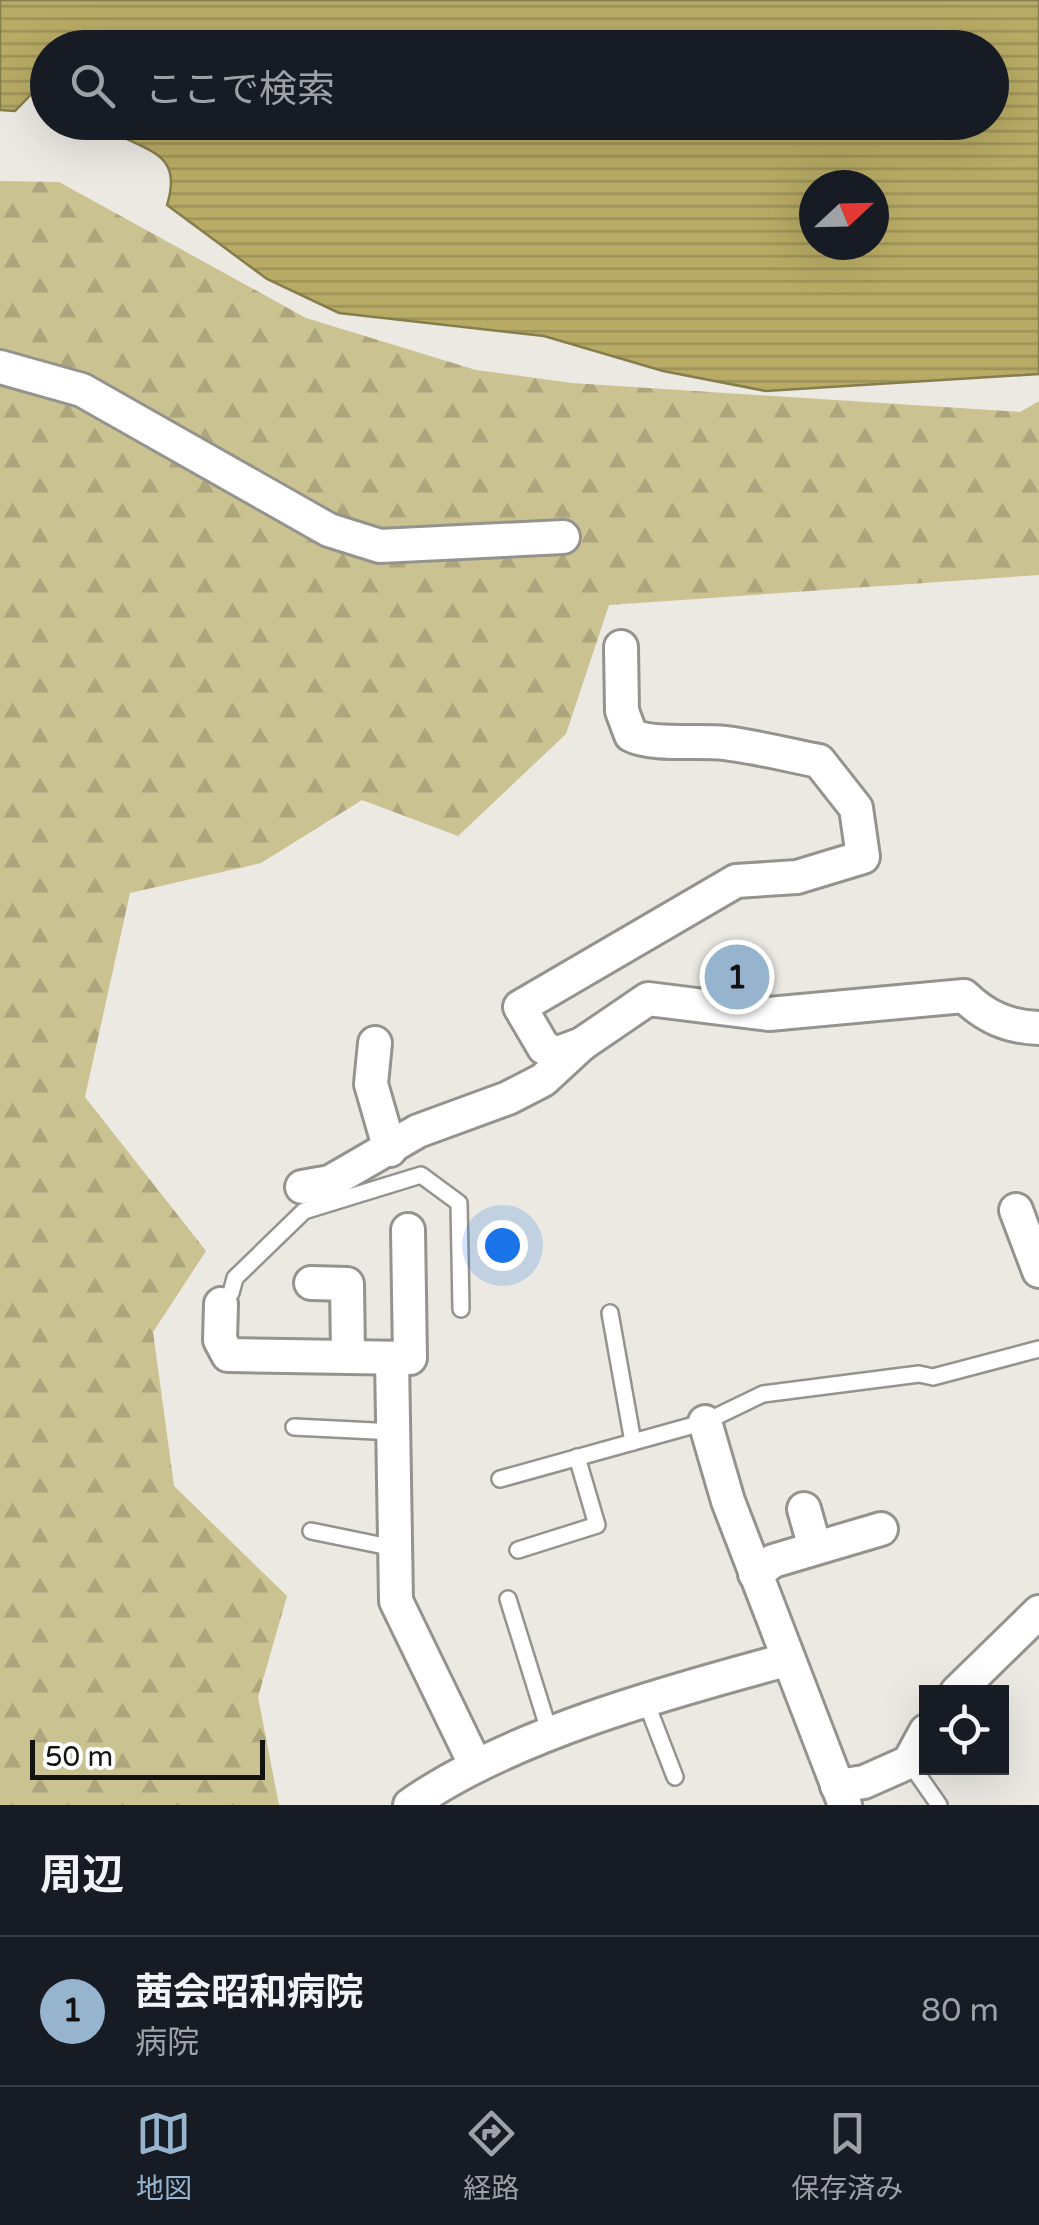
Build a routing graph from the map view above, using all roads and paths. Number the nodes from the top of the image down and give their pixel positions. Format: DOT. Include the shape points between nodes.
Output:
graph roads {
  1 [pos="0,367"];
  2 [pos="563,538"];
  3 [pos="622,647"];
  4 [pos="1039,1028"];
  5 [pos="375,1043"];
  6 [pos="582,1044"];
  7 [pos="390,1150"];
  8 [pos="306,1198"];
  9 [pos="1016,1210"];
  10 [pos="408,1230"];
  11 [pos="1039,1271"];
  12 [pos="311,1284"];
  13 [pos="221,1304"];
  14 [pos="461,1309"];
  15 [pos="610,1313"];
  16 [pos="1039,1349"];
  17 [pos="348,1355"];
  18 [pos="392,1358"];
  19 [pos="705,1422"];
  20 [pos="294,1427"];
  21 [pos="394,1432"];
  22 [pos="633,1442"];
  23 [pos="577,1457"];
  24 [pos="500,1478"];
  25 [pos="804,1508"];
  26 [pos="881,1529"];
  27 [pos="312,1532"];
  28 [pos="394,1548"];
  29 [pos="815,1548"];
  30 [pos="518,1550"];
  31 [pos="755,1574"];
  32 [pos="508,1599"];
  33 [pos="1039,1612"];
  34 [pos="786,1660"];
  35 [pos="965,1685"];
  36 [pos="646,1702"];
  37 [pos="551,1737"];
  38 [pos="919,1745"];
  39 [pos="910,1762"];
  40 [pos="475,1764"];
  41 [pos="675,1777"];
  42 [pos="841,1795"];
  43 [pos="410,1805"];
  44 [pos="940,1805"];
  1 -- 2 [label="street" via="82,390 330,530 380,546"];
  3 -- 6 [label="street" via="622,710 632,735 654,743 684,738 732,744 819,762 856,808 863,856 797,878 736,881 520,1006 544,1048 558,1054"];
  4 -- 6 [label="street" via="984,1014 964,996 769,1014 668,998 648,999"];
  5 -- 7 [label="street" via="371,1084"];
  6 -- 7 [label="street" via="543,1080 418,1131"];
  7 -- 8 [label="street"];
  8 -- 13 [label="lane"];
  8 -- 14 [label="lane" via="422,1176 459,1203"];
  9 -- 11 [label="street"];
  10 -- 18 [label="street" via="410,1358"];
  12 -- 17 [label="street" via="348,1284"];
  13 -- 17 [label="street" via="220,1340 228,1355"];
  15 -- 22 [label="lane"];
  16 -- 19 [label="lane" via="933,1377 762,1394"];
  17 -- 18 [label="street"];
  18 -- 21 [label="street"];
  19 -- 22 [label="lane"];
  19 -- 31 [label="street"];
  20 -- 21 [label="lane"];
  21 -- 28 [label="street"];
  22 -- 23 [label="lane"];
  23 -- 24 [label="lane"];
  23 -- 30 [label="lane" via="596,1525"];
  25 -- 29 [label="street"];
  26 -- 29 [label="street"];
  27 -- 28 [label="lane"];
  28 -- 40 [label="street" via="396,1601"];
  29 -- 31 [label="street"];
  31 -- 34 [label="street"];
  32 -- 37 [label="lane"];
  33 -- 35 [label="street"];
  34 -- 36 [label="street"];
  34 -- 42 [label="street"];
  36 -- 37 [label="street"];
  36 -- 41 [label="lane"];
  37 -- 40 [label="street"];
  38 -- 39 [label="street"];
  39 -- 42 [label="street"];
  39 -- 44 [label="lane"];
  40 -- 43 [label="street"];
}
